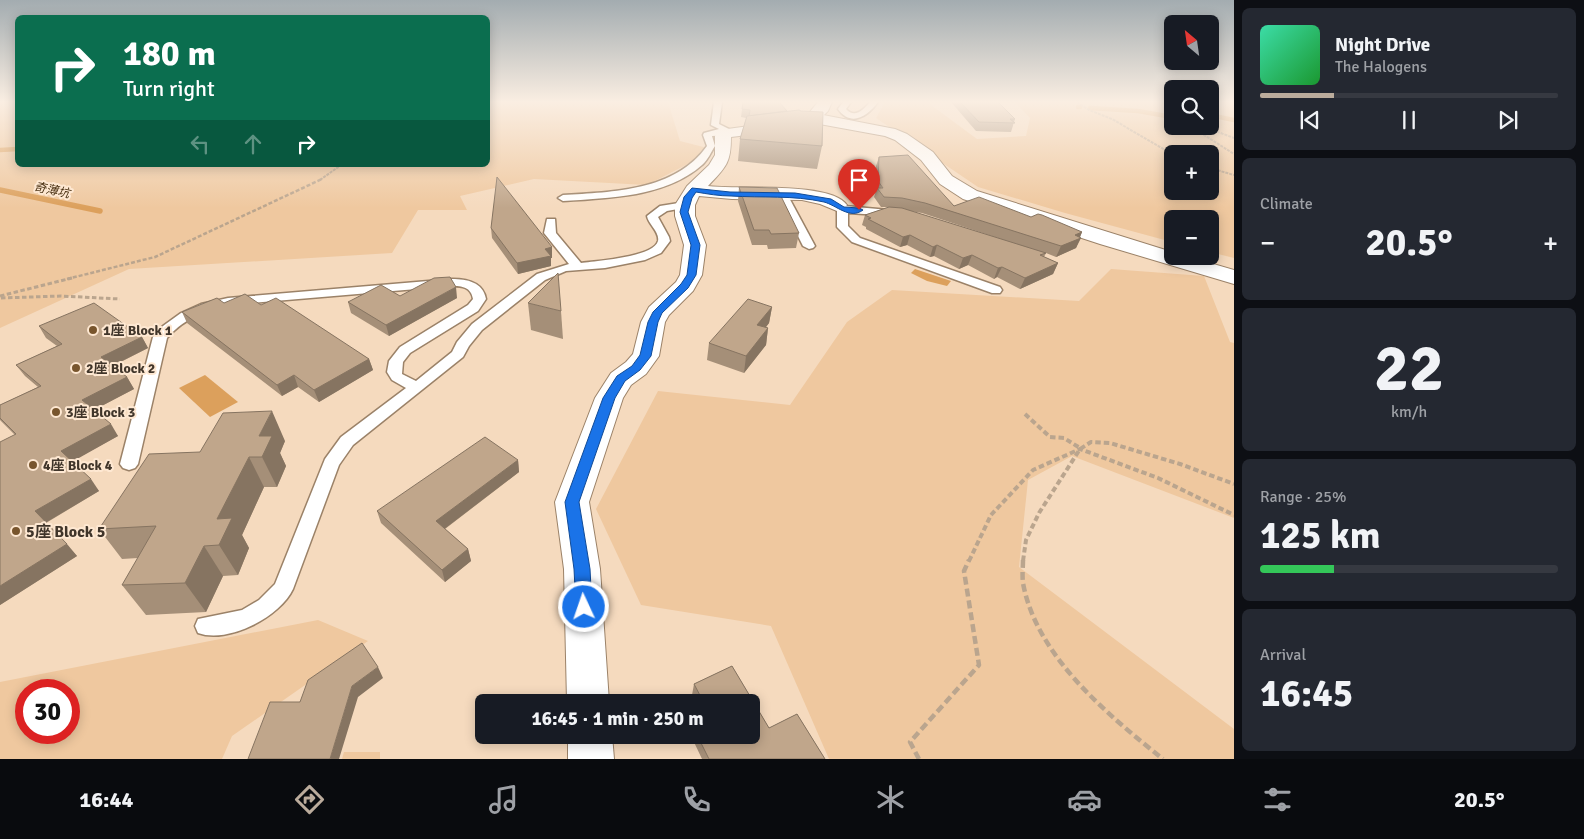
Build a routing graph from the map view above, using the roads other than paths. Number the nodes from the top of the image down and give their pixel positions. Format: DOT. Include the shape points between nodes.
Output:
graph roads {
  1 [pos="708,137"];
  2 [pos="724,137"];
  3 [pos="900,137"];
  4 [pos="782,194"];
  5 [pos="690,197"];
  6 [pos="563,198"];
  7 [pos="840,207"];
  8 [pos="907,215"];
  9 [pos="551,221"];
  10 [pos="809,246"];
  11 [pos="577,266"];
  12 [pos="1234,277"];
  13 [pos="996,290"];
  14 [pos="417,388"];
  15 [pos="129,464"];
  16 [pos="206,626"];
  17 [pos="588,694"];
  18 [pos="590,744"];
  19 [pos="600,744"];
  20 [pos="591,759"];
  21 [pos="608,759"];
  1 -- 6 [label="lane" via="712,146 709,153 676,177 625,193"];
  2 -- 5 [label="street" via="723,155 716,168"];
  3 -- 12 [label="street" via="927,156 941,176 982,199"];
  4 -- 5 [label="street"];
  4 -- 7 [label="street" via="816,198"];
  4 -- 10 [label="lane"];
  5 -- 11 [label="lane" via="652,216 665,236 657,251 619,262"];
  5 -- 17 [label="street" via="685,216 695,245 691,275 685,286 658,312 646,356 621,378 609,398 572,502 582,569"];
  7 -- 8 [label="lane"];
  7 -- 13 [label="lane" via="843,227 856,240"];
  9 -- 11 [label="lane" via="550,233"];
  11 -- 14 [label="lane" via="541,277 477,327 458,354"];
  14 -- 15 [label="lane" via="397,377 394,372 396,360 405,350 473,308 480,299 478,290 473,287 446,283 216,304 183,316 160,337"];
  14 -- 16 [label="lane" via="360,430 338,452 331,463 290,577 274,600 247,619"];
  18 -- 20 [label="street"];
  19 -- 21 [label="lane"];
}
